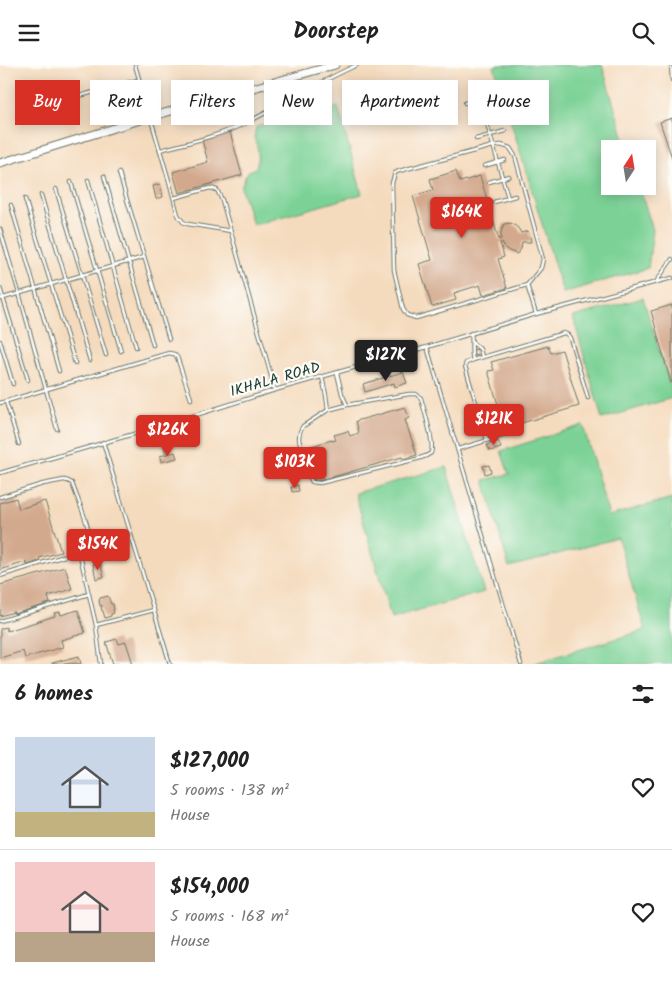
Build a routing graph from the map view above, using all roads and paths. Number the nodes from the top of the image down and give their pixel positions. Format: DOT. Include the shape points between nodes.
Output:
graph roads {
  1 [pos="135,65"];
  2 [pos="335,65"];
  3 [pos="357,65"];
  4 [pos="671,65"];
  5 [pos="139,80"];
  6 [pos="672,80"];
  7 [pos="468,102"];
  8 [pos="465,103"];
  9 [pos="161,114"];
  10 [pos="124,125"];
  11 [pos="152,125"];
  12 [pos="487,125"];
  13 [pos="505,131"];
  14 [pos="490,135"];
  15 [pos="476,139"];
  16 [pos="493,146"];
  17 [pos="160,150"];
  18 [pos="506,160"];
  19 [pos="498,162"];
  20 [pos="0,163"];
  21 [pos="484,166"];
  22 [pos="119,173"];
  23 [pos="104,176"];
  24 [pos="509,176"];
  25 [pos="502,178"];
  26 [pos="88,180"];
  27 [pos="70,182"];
  28 [pos="489,182"];
  29 [pos="56,189"];
  30 [pos="41,195"];
  31 [pos="514,196"];
  32 [pos="174,198"];
  33 [pos="508,198"];
  34 [pos="25,199"];
  35 [pos="494,202"];
  36 [pos="11,205"];
  37 [pos="0,229"];
  38 [pos="231,231"];
  39 [pos="144,257"];
  40 [pos="672,259"];
  41 [pos="130,262"];
  42 [pos="113,266"];
  43 [pos="98,271"];
  44 [pos="82,275"];
  45 [pos="672,278"];
  46 [pos="67,279"];
  47 [pos="655,283"];
  48 [pos="51,285"];
  49 [pos="527,285"];
  50 [pos="0,288"];
  51 [pos="36,289"];
  52 [pos="19,293"];
  53 [pos="2,298"];
  54 [pos="536,314"];
  55 [pos="471,333"];
  56 [pos="169,339"];
  57 [pos="0,341"];
  58 [pos="473,343"];
  59 [pos="153,345"];
  60 [pos="136,347"];
  61 [pos="427,347"];
  62 [pos="121,351"];
  63 [pos="106,355"];
  64 [pos="482,357"];
  65 [pos="473,360"];
  66 [pos="90,361"];
  67 [pos="75,363"];
  68 [pos="59,371"];
  69 [pos="337,373"];
  70 [pos="322,377"];
  71 [pos="28,380"];
  72 [pos="13,384"];
  73 [pos="47,389"];
  74 [pos="275,390"];
  75 [pos="588,398"];
  76 [pos="190,399"];
  77 [pos="6,402"];
  78 [pos="0,403"];
  79 [pos="347,405"];
  80 [pos="328,410"];
  81 [pos="161,426"];
  82 [pos="57,429"];
  83 [pos="509,434"];
  84 [pos="487,440"];
  85 [pos="103,442"];
  86 [pos="19,443"];
  87 [pos="458,449"];
  88 [pos="167,451"];
  89 [pos="0,473"];
  90 [pos="0,497"];
  91 [pos="78,551"];
  92 [pos="0,575"];
  93 [pos="90,594"];
  94 [pos="154,610"];
  95 [pos="0,621"];
  96 [pos="96,625"];
  97 [pos="102,664"];
  98 [pos="170,664"];
  99 [pos="521,664"];
  1 -- 5 [label="lane"];
  2 -- 9 [label="street"];
  3 -- 17 [label="lane" via="244,124"];
  4 -- 6 [label="lane"];
  7 -- 8 [label="lane"];
  10 -- 20 [label="street"];
  11 -- 17 [label="lane"];
  12 -- 14 [label="lane"];
  13 -- 14 [label="lane"];
  14 -- 15 [label="lane"];
  14 -- 16 [label="lane"];
  16 -- 19 [label="lane"];
  16 -- 49 [label="lane" via="501,145 513,151 542,259 541,269"];
  16 -- 49 [label="lane" via="395,173 392,183 394,270 402,309 406,315 416,318"];
  17 -- 32 [label="lane"];
  18 -- 19 [label="lane"];
  19 -- 21 [label="lane"];
  19 -- 25 [label="lane"];
  22 -- 39 [label="lane"];
  23 -- 41 [label="lane"];
  24 -- 25 [label="lane"];
  25 -- 28 [label="lane"];
  25 -- 33 [label="lane"];
  26 -- 42 [label="lane"];
  27 -- 43 [label="lane"];
  29 -- 44 [label="lane"];
  30 -- 46 [label="lane"];
  31 -- 33 [label="lane"];
  32 -- 38 [label="lane" via="183,222"];
  32 -- 38 [label="lane" via="210,188 217,190"];
  33 -- 35 [label="lane"];
  34 -- 48 [label="lane"];
  36 -- 51 [label="lane"];
  37 -- 52 [label="lane"];
  38 -- 74 [label="lane"];
  39 -- 41 [label="lane"];
  39 -- 56 [label="lane"];
  40 -- 47 [label="lane"];
  41 -- 42 [label="lane"];
  41 -- 59 [label="lane"];
  42 -- 43 [label="lane"];
  42 -- 60 [label="lane"];
  43 -- 44 [label="lane"];
  43 -- 62 [label="lane"];
  44 -- 46 [label="lane"];
  44 -- 63 [label="lane"];
  45 -- 47 [label="lane, IKHALA ROAD"];
  46 -- 48 [label="lane"];
  46 -- 66 [label="lane"];
  47 -- 54 [label="lane, IKHALA ROAD"];
  48 -- 51 [label="lane"];
  48 -- 67 [label="lane"];
  49 -- 54 [label="lane"];
  50 -- 53 [label="lane"];
  51 -- 52 [label="lane"];
  51 -- 68 [label="lane"];
  52 -- 53 [label="lane"];
  52 -- 73 [label="lane"];
  53 -- 71 [label="lane"];
  54 -- 55 [label="lane, IKHALA ROAD"];
  55 -- 58 [label="lane"];
  55 -- 61 [label="lane, IKHALA ROAD"];
  57 -- 72 [label="lane"];
  58 -- 64 [label="lane" via="480,349"];
  58 -- 65 [label="lane"];
  61 -- 69 [label="lane, IKHALA ROAD"];
  61 -- 87 [label="lane"];
  64 -- 65 [label="lane"];
  64 -- 75 [label="lane" via="560,333 566,334"];
  65 -- 84 [label="lane" via="465,366"];
  69 -- 70 [label="lane, IKHALA ROAD"];
  69 -- 79 [label="lane"];
  70 -- 74 [label="lane, IKHALA ROAD"];
  70 -- 80 [label="lane"];
  73 -- 76 [label="lane" via="170,353 177,357"];
  73 -- 77 [label="lane"];
  73 -- 82 [label="lane"];
  74 -- 81 [label="lane, IKHALA ROAD"];
  77 -- 78 [label="lane"];
  77 -- 86 [label="lane"];
  79 -- 80 [label="lane"];
  79 -- 80 [label="lane" via="418,395 431,439 431,453 320,483 312,482 299,434 303,426"];
  81 -- 85 [label="lane, IKHALA ROAD"];
  81 -- 88 [label="lane"];
  83 -- 84 [label="lane"];
  84 -- 87 [label="lane"];
  85 -- 89 [label="lane, IKHALA ROAD"];
  85 -- 94 [label="lane"];
  87 -- 99 [label="lane"];
  90 -- 91 [label="lane" via="43,484 64,480 72,483 90,534 87,547"];
  91 -- 92 [label="lane"];
  91 -- 93 [label="lane"];
  93 -- 95 [label="lane"];
  93 -- 96 [label="lane"];
  94 -- 96 [label="lane"];
  94 -- 98 [label="lane"];
  96 -- 97 [label="lane"];
}
